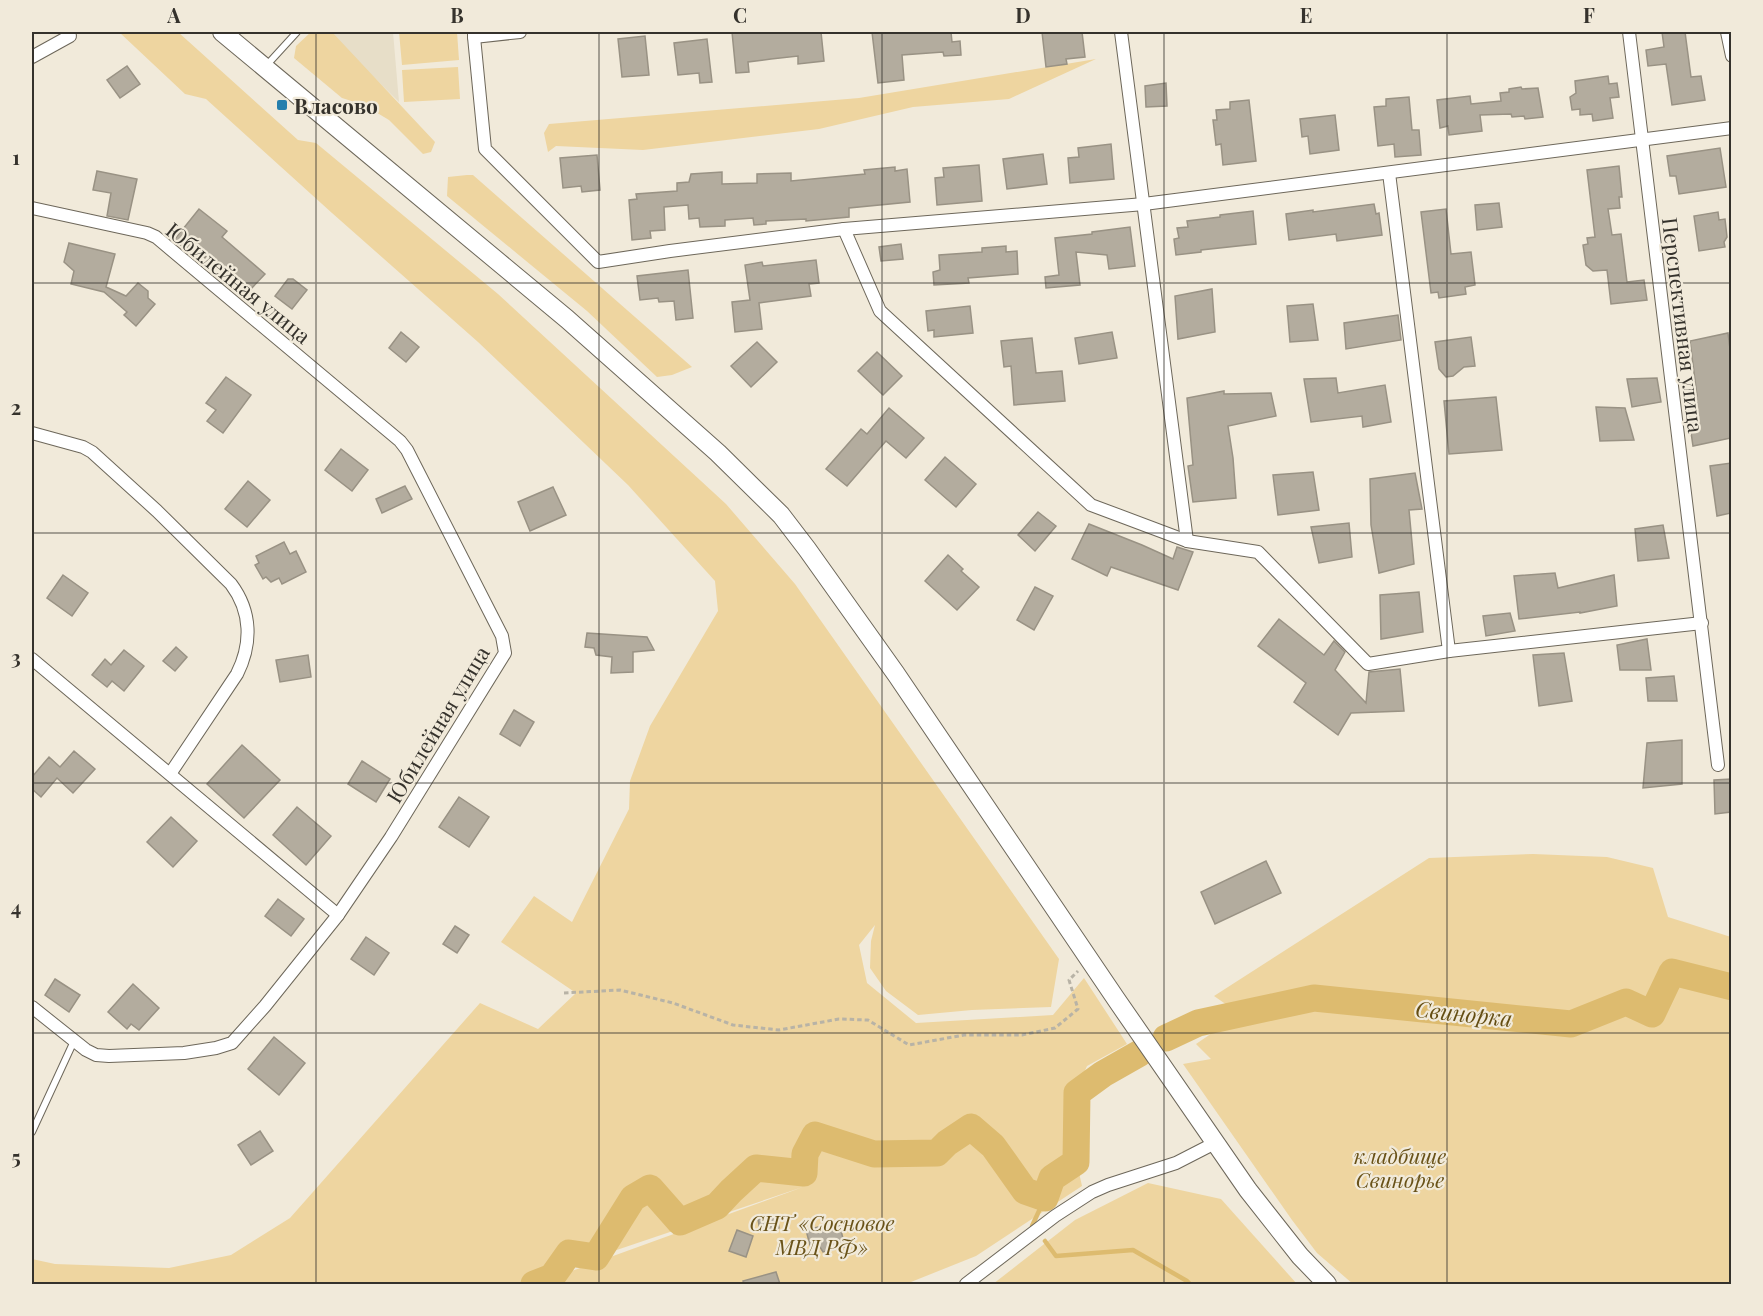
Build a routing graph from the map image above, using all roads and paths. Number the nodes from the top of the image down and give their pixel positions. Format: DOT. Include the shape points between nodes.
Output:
graph roads {
  1 [pos="222,32"];
  2 [pos="297,32"];
  3 [pos="520,32"];
  4 [pos="1121,32"];
  5 [pos="1629,32"];
  6 [pos="1727,32"];
  7 [pos="474,34"];
  8 [pos="70,36"];
  9 [pos="1731,56"];
  10 [pos="32,57"];
  11 [pos="265,68"];
  12 [pos="1731,128"];
  13 [pos="1642,139"];
  14 [pos="1389,173"];
  15 [pos="1144,204"];
  16 [pos="32,208"];
  17 [pos="844,229"];
  18 [pos="32,433"];
  19 [pos="1187,541"];
  20 [pos="1702,623"];
  21 [pos="1449,651"];
  22 [pos="32,659"];
  23 [pos="1718,765"];
  24 [pos="170,774"];
  25 [pos="338,915"];
  26 [pos="1090,960"];
  27 [pos="564,993"];
  28 [pos="32,1007"];
  29 [pos="74,1041"];
  30 [pos="32,1132"];
  31 [pos="1215,1143"];
  32 [pos="966,1284"];
  33 [pos="1327,1284"];
  1 -- 11 [label="main road"];
  2 -- 11 [label="lane"];
  3 -- 7 [label="street"];
  4 -- 15 [label="street"];
  5 -- 13 [label="street, Перспективная улица"];
  6 -- 9 [label="street"];
  7 -- 17 [label="street" via="485,149 598,262"];
  8 -- 10 [label="street"];
  11 -- 26 [label="main road" via="567,319 718,453 781,515 896,674"];
  12 -- 13 [label="street"];
  13 -- 14 [label="street"];
  13 -- 20 [label="street, Перспективная улица"];
  14 -- 15 [label="street"];
  14 -- 21 [label="street"];
  15 -- 17 [label="street"];
  15 -- 19 [label="street"];
  16 -- 25 [label="street, Юбилейная улица" via="156,237 400,441 502,636 505,653"];
  17 -- 19 [label="street" via="880,311 1036,456 1091,506"];
  18 -- 24 [label="street" via="92,452 231,584 242,601 248,627 244,660"];
  19 -- 21 [label="street" via="1258,552 1368,664"];
  20 -- 21 [label="street"];
  20 -- 23 [label="street, Перспективная улица"];
  22 -- 24 [label="street"];
  24 -- 25 [label="street"];
  25 -- 29 [label="street, Юбилейная улица" via="265,1006 224,1047 109,1056 86,1050"];
  26 -- 27 [label="path" via="1069,980 1078,1009 1055,1029 1022,1035 964,1035 909,1045 868,1020 839,1018 779,1030 733,1025 620,990"];
  26 -- 31 [label="main road"];
  28 -- 29 [label="street, Юбилейная улица"];
  29 -- 30 [label="lane"];
  31 -- 32 [label="street" via="1176,1162 1108,1185 1078,1201"];
  31 -- 33 [label="main road" via="1268,1216"];
}
